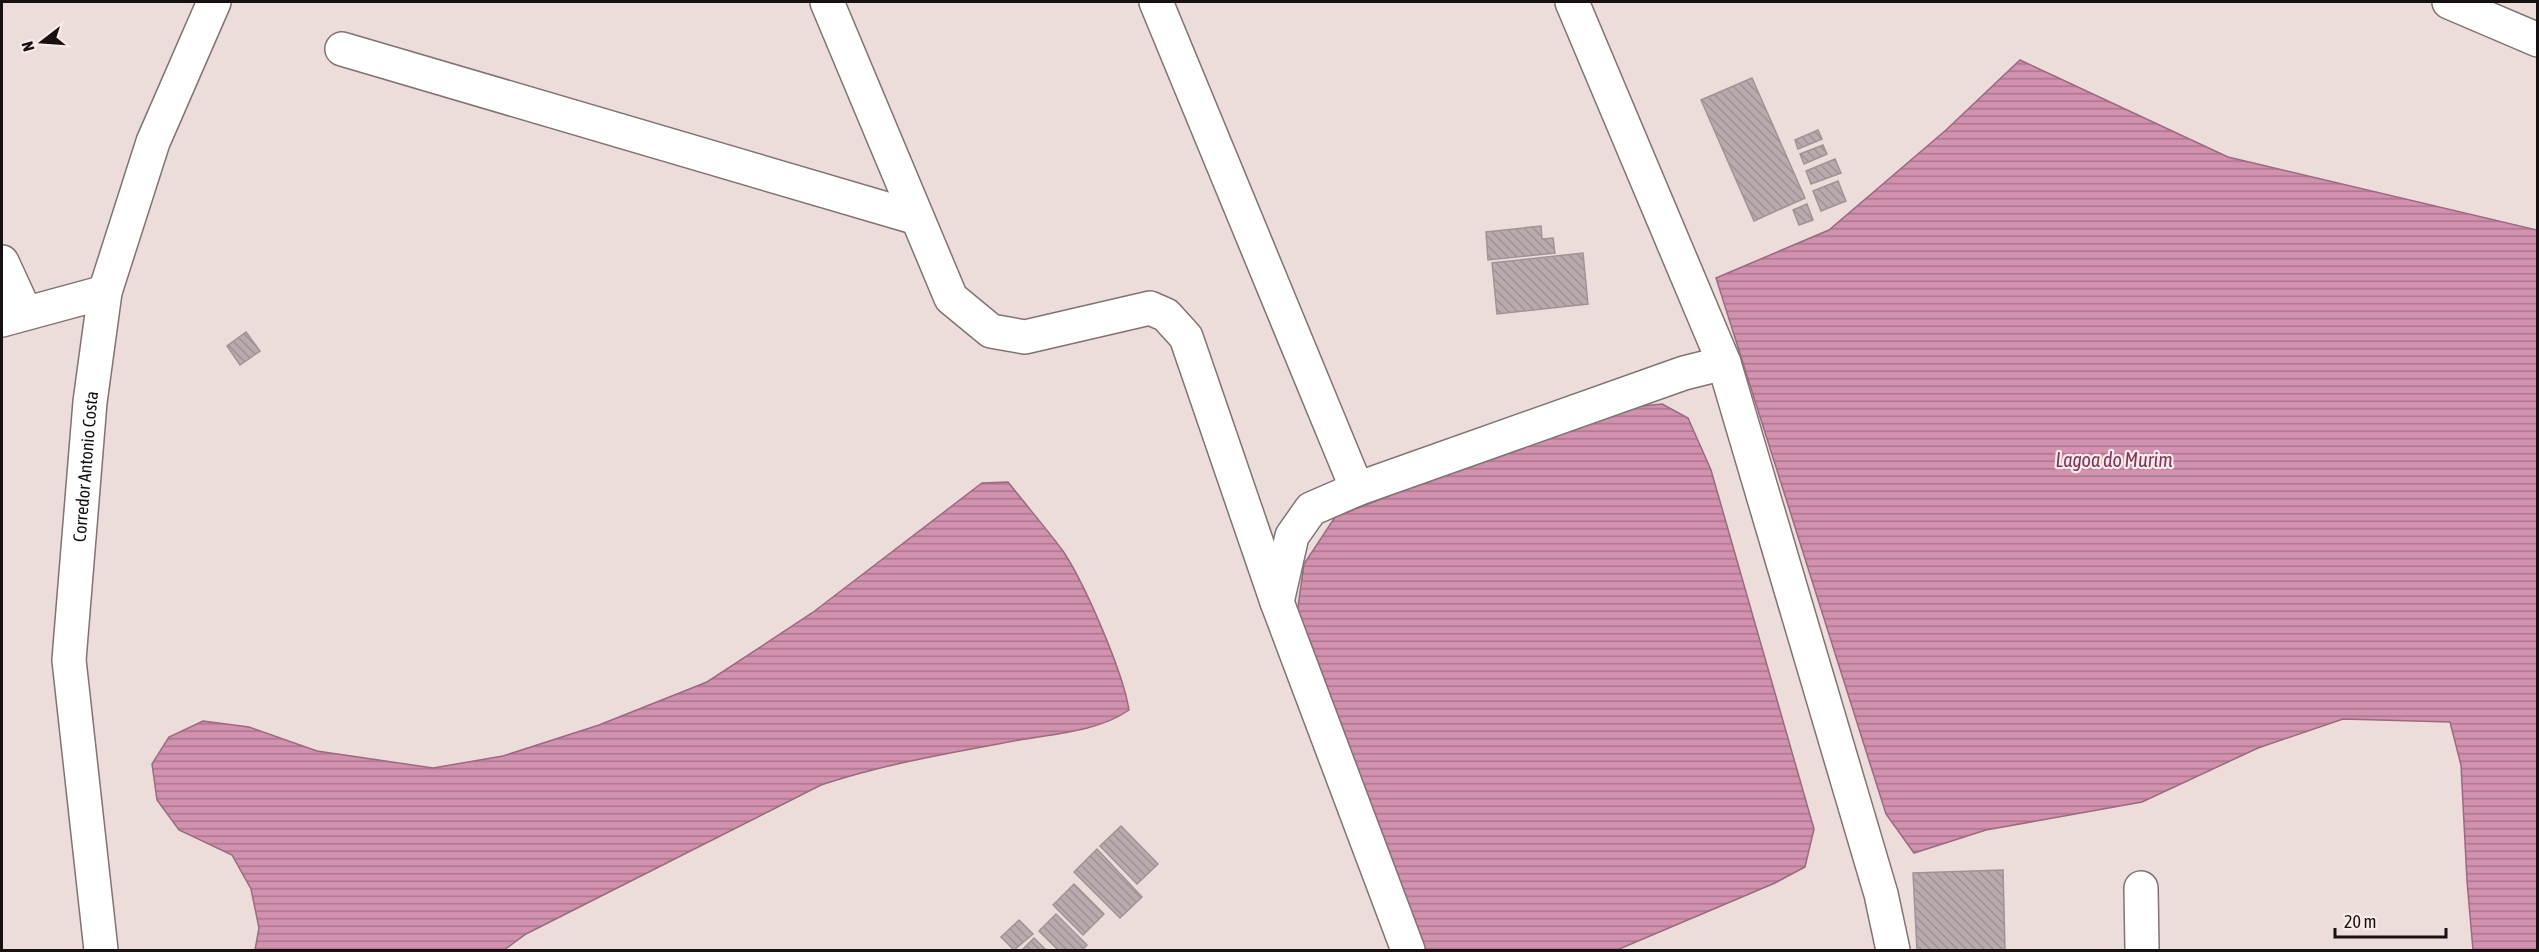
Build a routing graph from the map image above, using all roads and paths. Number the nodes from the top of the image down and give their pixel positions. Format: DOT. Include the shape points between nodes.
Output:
graph roads {
  1 [pos="214,2"];
  2 [pos="827,2"];
  3 [pos="1156,2"];
  4 [pos="1572,2"];
  5 [pos="2458,3"];
  6 [pos="2538,40"];
  7 [pos="342,49"];
  8 [pos="917,218"];
  9 [pos="2,262"];
  10 [pos="105,292"];
  11 [pos="13,316"];
  12 [pos="1724,363"];
  13 [pos="1357,489"];
  14 [pos="1277,602"];
  15 [pos="2141,888"];
  16 [pos="101,951"];
  17 [pos="1408,951"];
  18 [pos="1893,951"];
  19 [pos="2142,951"];
  1 -- 10 [label="street, Corredor Antonio Costa" via="153,142"];
  2 -- 8 [label="street"];
  3 -- 13 [label="street"];
  4 -- 12 [label="street"];
  5 -- 6 [label="street"];
  7 -- 8 [label="street"];
  8 -- 14 [label="street" via="951,298 991,332 1025,337 1150,308 1166,315 1185,337"];
  9 -- 11 [label="street"];
  10 -- 11 [label="street"];
  10 -- 16 [label="street, Corredor Antonio Costa" via="90,402 69,660"];
  12 -- 13 [label="street" via="1684,373"];
  12 -- 18 [label="street" via="1881,894"];
  13 -- 14 [label="street" via="1311,509 1292,536"];
  14 -- 17 [label="street"];
  15 -- 19 [label="street"];
}
